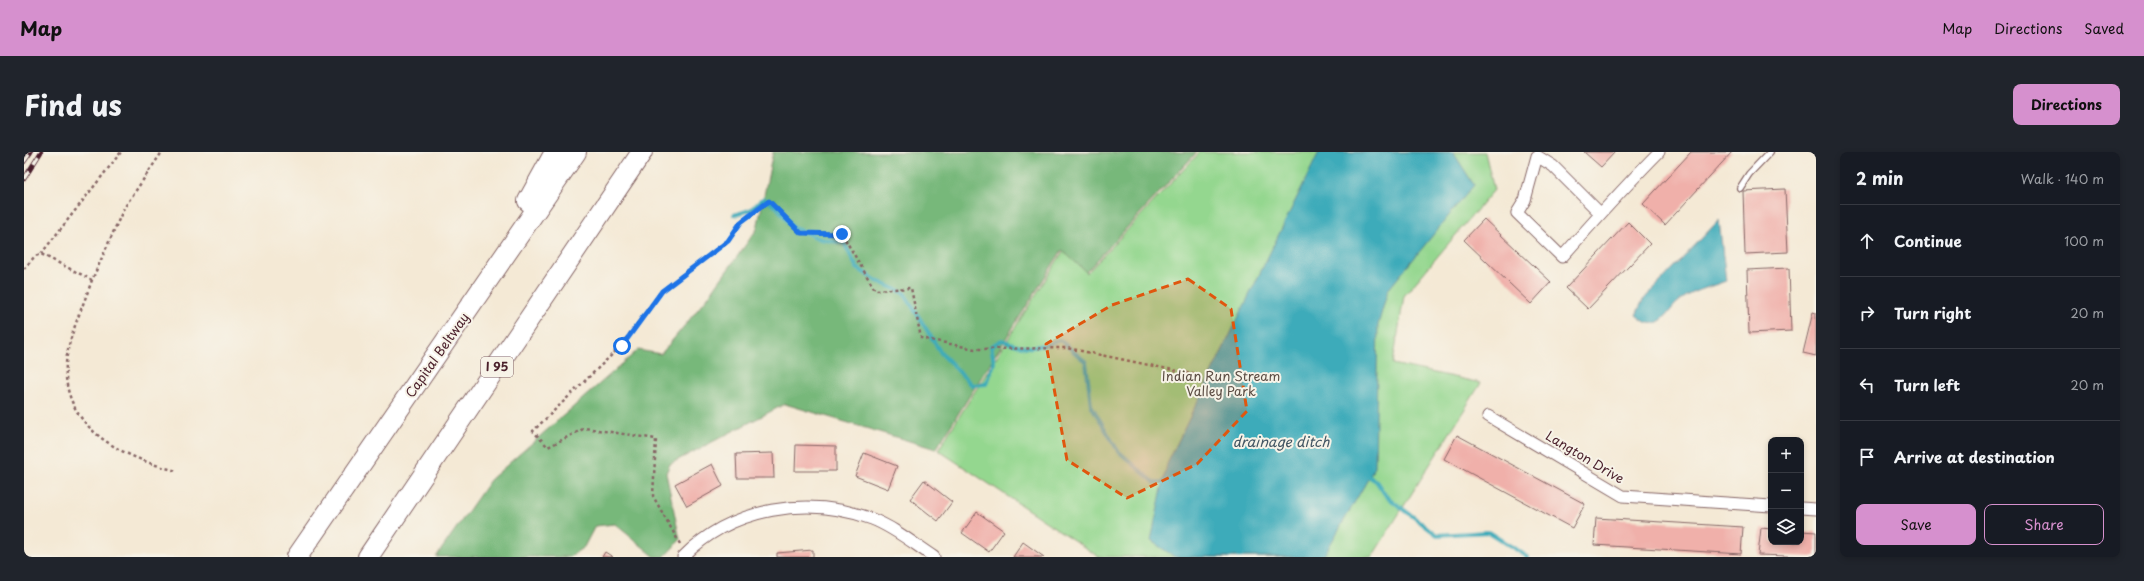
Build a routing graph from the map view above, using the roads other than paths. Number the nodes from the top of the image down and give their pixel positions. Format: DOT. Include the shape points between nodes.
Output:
graph roads {
  1 [pos="556,152"];
  2 [pos="576,152"];
  3 [pos="642,152"];
  4 [pos="645,152"];
  5 [pos="1659,152"];
  6 [pos="1770,152"];
  7 [pos="626,176"];
  8 [pos="1740,188"];
  9 [pos="1600,213"];
  10 [pos="461,320"];
  11 [pos="1488,416"];
  12 [pos="1768,506"];
  13 [pos="1804,508"];
  14 [pos="1816,509"];
  15 [pos="684,556"];
  16 [pos="297,557"];
  17 [pos="368,557"];
  18 [pos="934,557"];
  1 -- 10 [label="highway"];
  2 -- 10 [label="highway, Capital Beltway"];
  3 -- 7 [label="highway, I 95"];
  4 -- 7 [label="highway"];
  5 -- 9 [label="street"];
  6 -- 8 [label="lane" via="1749,174"];
  7 -- 17 [label="highway, I 95"];
  9 -- 9 [label="street" via="1562,257 1517,213 1525,200 1537,156 1553,166"];
  10 -- 16 [label="highway, Capital Beltway"];
  11 -- 12 [label="street, Langton Drive" via="1623,496"];
  13 -- 14 [label="street"];
  15 -- 18 [label="street" via="703,540 741,519 763,512 805,507 848,512 873,520 892,529"];
}
